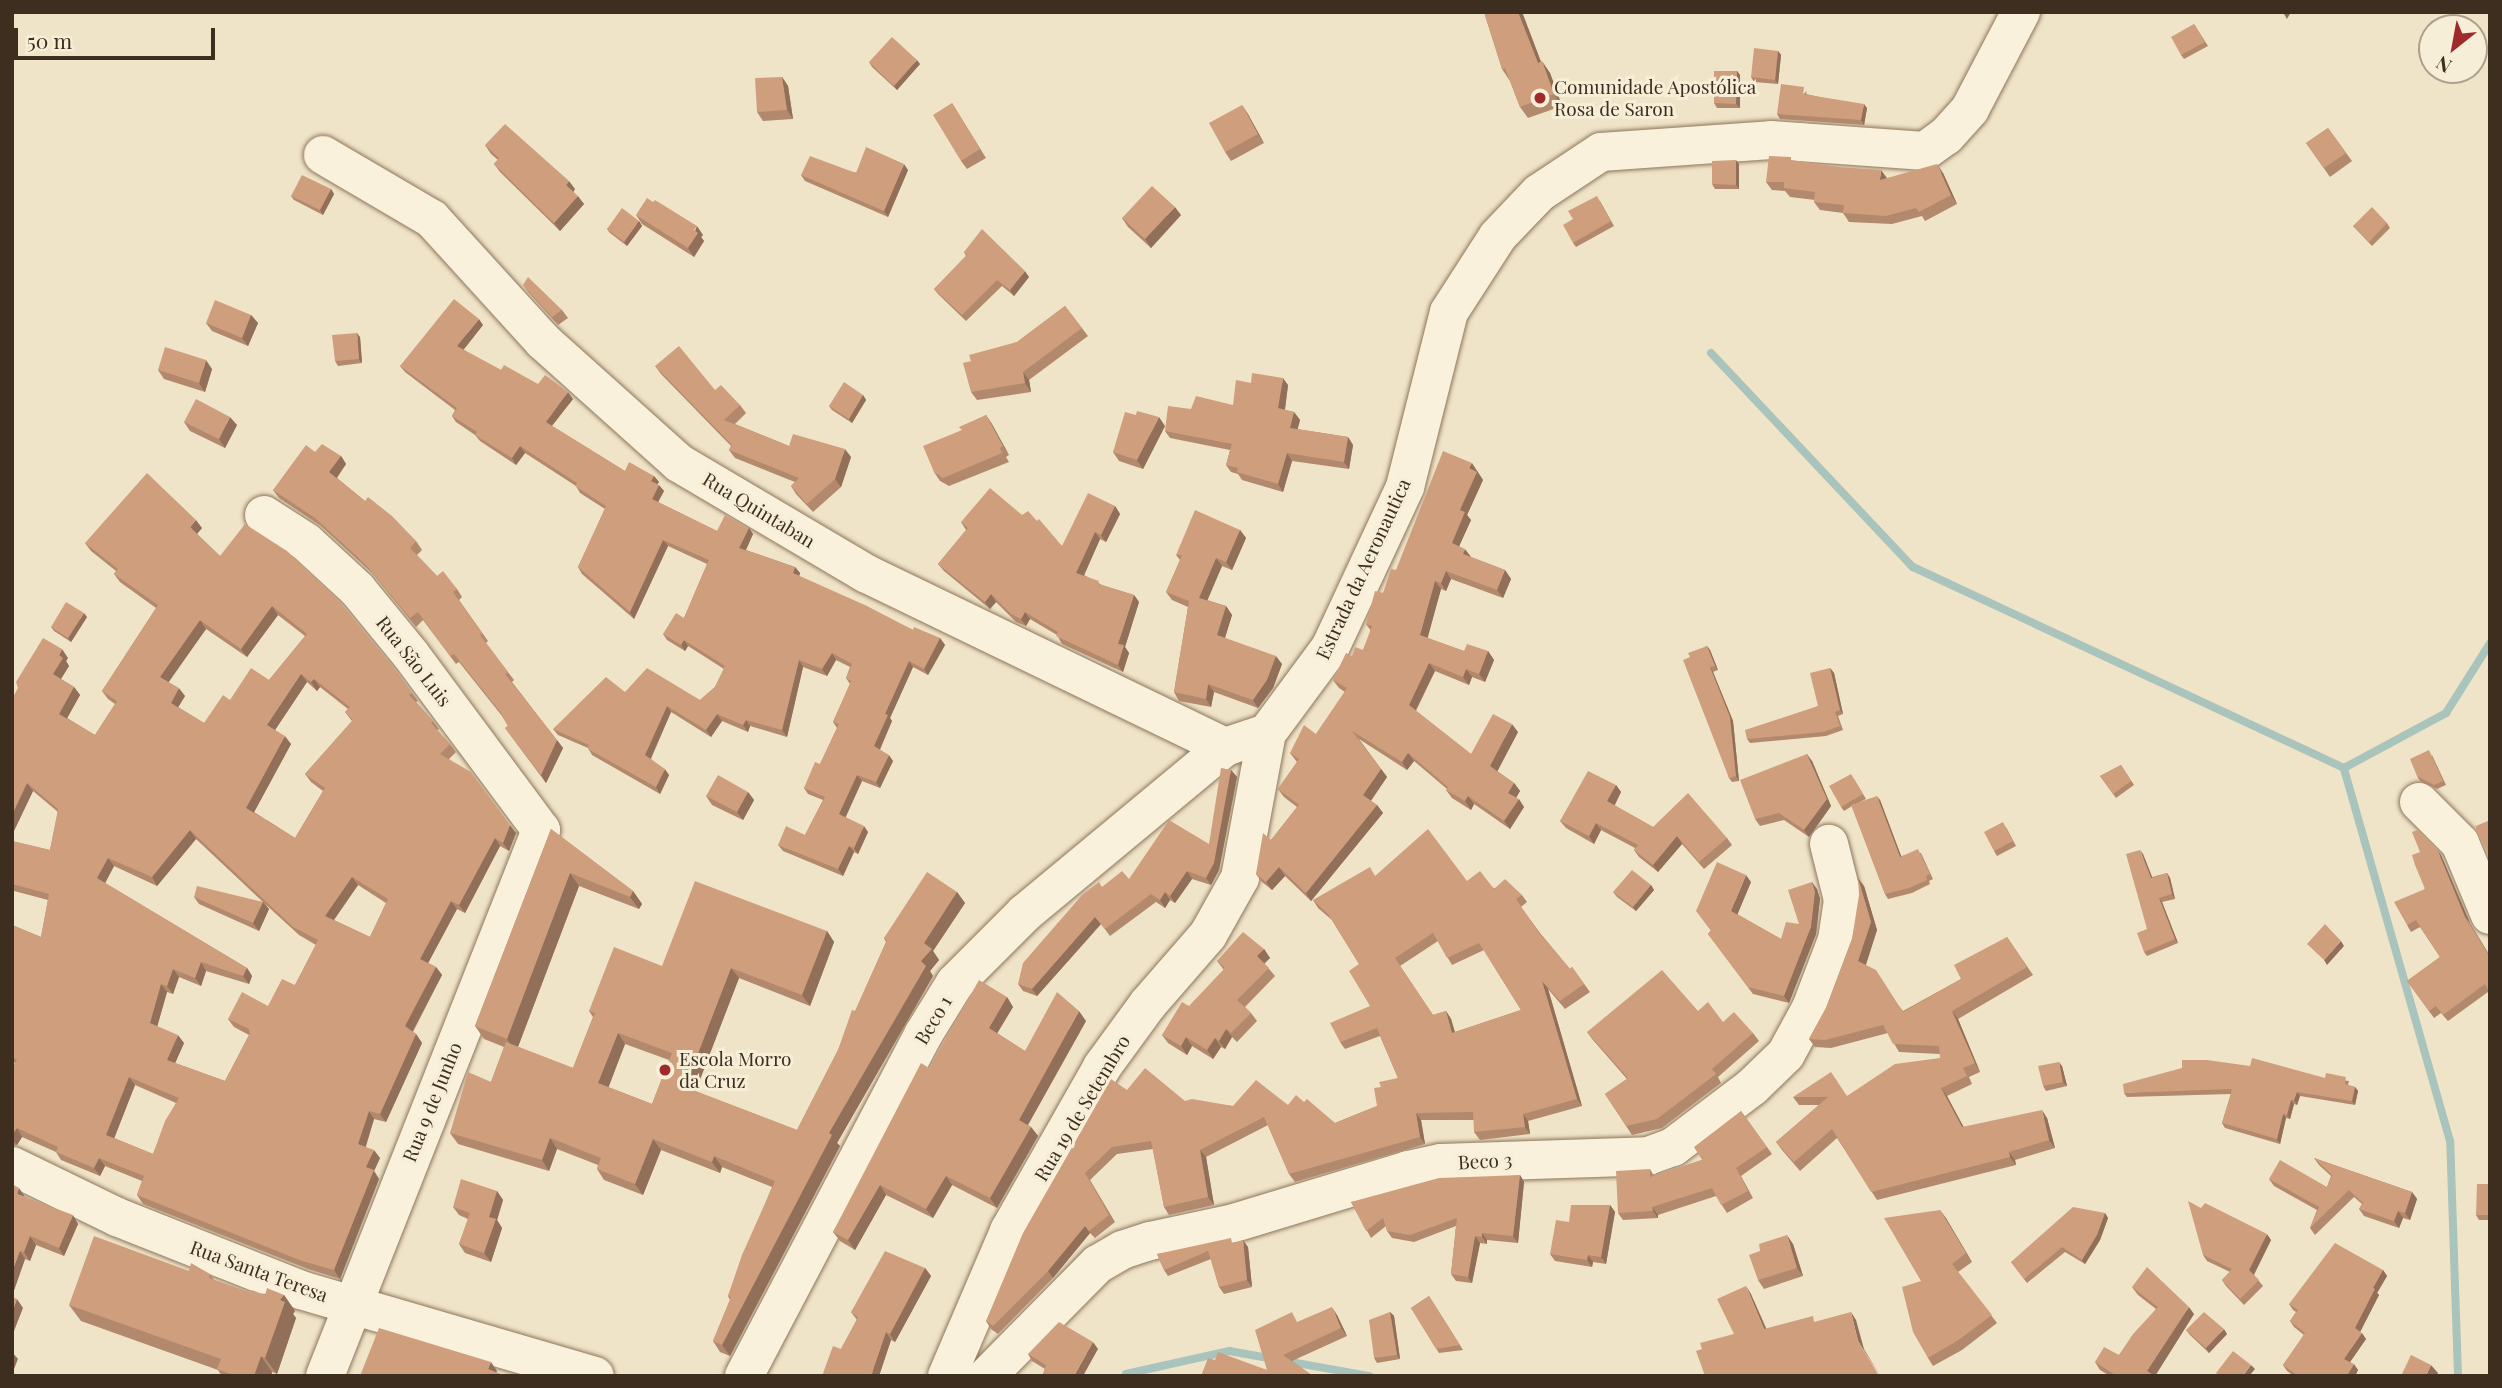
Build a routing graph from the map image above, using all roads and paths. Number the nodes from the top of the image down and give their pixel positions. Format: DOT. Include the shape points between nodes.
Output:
graph roads {
  1 [pos="2021,12"];
  2 [pos="323,155"];
  3 [pos="264,515"];
  4 [pos="1267,733"];
  5 [pos="1225,747"];
  6 [pos="2419,802"];
  7 [pos="541,830"];
  8 [pos="1829,844"];
  9 [pos="2490,915"];
  10 [pos="12,1166"];
  11 [pos="352,1303"];
  12 [pos="325,1376"];
  13 [pos="595,1376"];
  14 [pos="744,1376"];
  15 [pos="947,1376"];
  16 [pos="987,1376"];
  1 -- 4 [label="street, Estrada da Aeronautica" via="1970,109 1925,151 1771,140 1601,152 1539,193 1498,236 1449,312 1405,487 1329,648"];
  2 -- 5 [label="street, Rua Quintaban" via="432,219 543,341 679,463 867,574"];
  3 -- 7 [label="street, Rua São Luis" via="306,542 357,589"];
  4 -- 5 [label="street"];
  4 -- 15 [label="street, Rua 19 de Setembro" via="1240,878 1208,936 1148,1004 1102,1067 1009,1231"];
  5 -- 14 [label="street, Beco 1" via="1024,913 955,983 923,1035"];
  6 -- 9 [label="street" via="2460,843"];
  7 -- 11 [label="street, Rua 9 de Junho"];
  8 -- 16 [label="street, Beco 3" via="1843,900 1838,940 1811,1008 1786,1054 1752,1087 1674,1147 1648,1156 1441,1163 1122,1250 1098,1264"];
  10 -- 11 [label="street, Rua Santa Teresa" via="142,1227 301,1290"];
  11 -- 12 [label="street, Rua 9 de Junho"];
  11 -- 13 [label="street, Rua Santa Teresa"];
}
